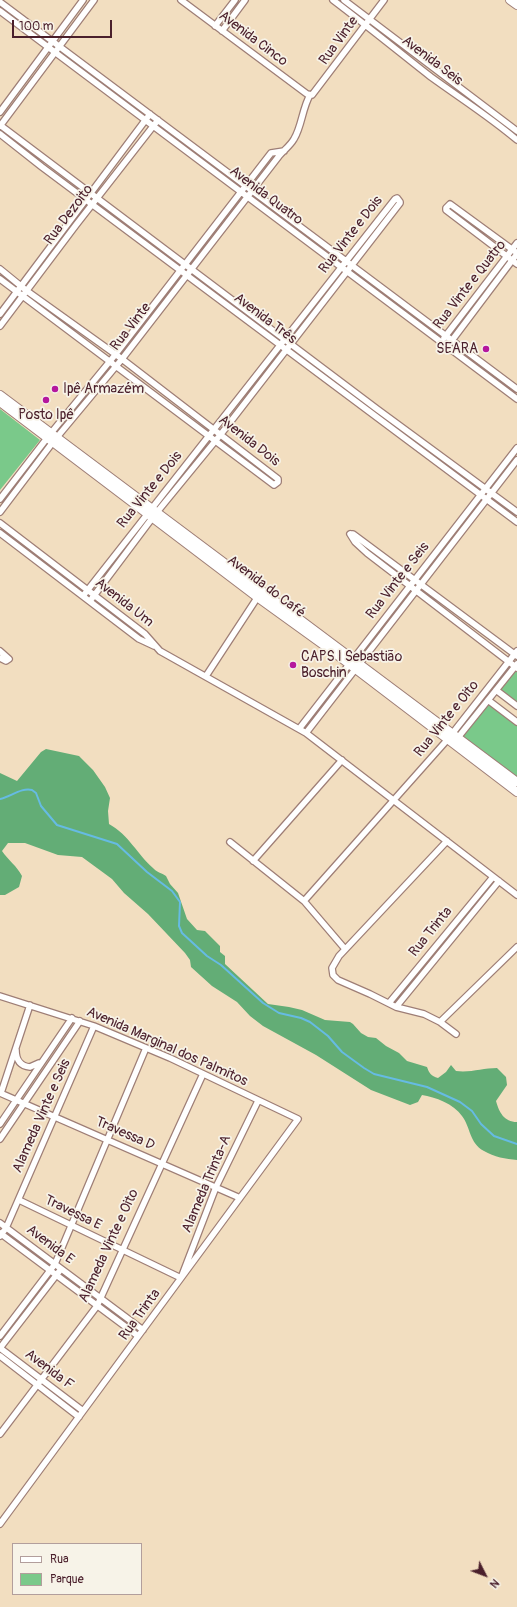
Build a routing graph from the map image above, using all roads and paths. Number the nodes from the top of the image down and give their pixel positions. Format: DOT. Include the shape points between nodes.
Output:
graph roads {
  1 [pos="83,0"];
  2 [pos="94,0"];
  3 [pos="180,0"];
  4 [pos="235,0"];
  5 [pos="245,0"];
  6 [pos="333,0"];
  7 [pos="344,0"];
  8 [pos="384,0"];
  9 [pos="510,0"];
  10 [pos="0,2"];
  11 [pos="517,5"];
  12 [pos="0,11"];
  13 [pos="370,19"];
  14 [pos="366,24"];
  15 [pos="215,26"];
  16 [pos="222,31"];
  17 [pos="53,42"];
  18 [pos="59,46"];
  19 [pos="48,48"];
  20 [pos="55,52"];
  21 [pos="311,95"];
  22 [pos="0,112"];
  23 [pos="150,114"];
  24 [pos="158,120"];
  25 [pos="145,121"];
  26 [pos="0,125"];
  27 [pos="153,126"];
  28 [pos="517,131"];
  29 [pos="0,134"];
  30 [pos="517,140"];
  31 [pos="284,150"];
  32 [pos="246,186"];
  33 [pos="252,191"];
  34 [pos="241,192"];
  35 [pos="90,194"];
  36 [pos="247,197"];
  37 [pos="97,198"];
  38 [pos="86,200"];
  39 [pos="92,204"];
  40 [pos="517,243"];
  41 [pos="515,252"];
  42 [pos="507,256"];
  43 [pos="346,261"];
  44 [pos="515,262"];
  45 [pos="186,263"];
  46 [pos="352,265"];
  47 [pos="341,267"];
  48 [pos="192,268"];
  49 [pos="0,269"];
  50 [pos="180,270"];
  51 [pos="347,271"];
  52 [pos="186,275"];
  53 [pos="0,279"];
  54 [pos="21,286"];
  55 [pos="27,291"];
  56 [pos="16,292"];
  57 [pos="22,297"];
  58 [pos="0,314"];
  59 [pos="0,326"];
  60 [pos="446,335"];
  61 [pos="285,339"];
  62 [pos="452,340"];
  63 [pos="441,341"];
  64 [pos="291,343"];
  65 [pos="280,346"];
  66 [pos="448,346"];
  67 [pos="286,350"];
  68 [pos="115,355"];
  69 [pos="122,359"];
  70 [pos="110,361"];
  71 [pos="116,366"];
  72 [pos="517,389"];
  73 [pos="0,395"];
  74 [pos="517,399"];
  75 [pos="0,402"];
  76 [pos="214,429"];
  77 [pos="221,434"];
  78 [pos="209,436"];
  79 [pos="52,438"];
  80 [pos="216,440"];
  81 [pos="517,448"];
  82 [pos="517,460"];
  83 [pos="486,488"];
  84 [pos="492,493"];
  85 [pos="480,495"];
  86 [pos="0,499"];
  87 [pos="487,499"];
  88 [pos="0,512"];
  89 [pos="517,512"];
  90 [pos="152,513"];
  91 [pos="517,522"];
  92 [pos="0,523"];
  93 [pos="0,532"];
  94 [pos="415,580"];
  95 [pos="421,585"];
  96 [pos="410,586"];
  97 [pos="87,590"];
  98 [pos="416,591"];
  99 [pos="259,594"];
  100 [pos="94,595"];
  101 [pos="83,596"];
  102 [pos="90,601"];
  103 [pos="139,630"];
  104 [pos="135,635"];
  105 [pos="154,646"];
  106 [pos="0,651"];
  107 [pos="516,654"];
  108 [pos="0,658"];
  109 [pos="509,661"];
  110 [pos="354,663"];
  111 [pos="516,666"];
  112 [pos="206,676"];
  113 [pos="496,690"];
  114 [pos="488,700"];
  115 [pos="517,706"];
  116 [pos="517,722"];
  117 [pos="299,729"];
  118 [pos="306,733"];
  119 [pos="453,738"];
  120 [pos="342,760"];
  121 [pos="517,782"];
  122 [pos="517,792"];
  123 [pos="394,800"];
  124 [pos="447,841"];
  125 [pos="230,842"];
  126 [pos="253,860"];
  127 [pos="493,877"];
  128 [pos="499,882"];
  129 [pos="517,895"];
  130 [pos="304,901"];
  131 [pos="517,947"];
  132 [pos="345,949"];
  133 [pos="0,996"];
  134 [pos="389,1003"];
  135 [pos="30,1005"];
  136 [pos="396,1007"];
  137 [pos="72,1018"];
  138 [pos="80,1021"];
  139 [pos="440,1022"];
  140 [pos="94,1026"];
  141 [pos="456,1034"];
  142 [pos="16,1046"];
  143 [pos="146,1048"];
  144 [pos="48,1052"];
  145 [pos="203,1074"];
  146 [pos="1,1093"];
  147 [pos="16,1099"];
  148 [pos="258,1101"];
  149 [pos="24,1103"];
  150 [pos="55,1116"];
  151 [pos="298,1119"];
  152 [pos="0,1124"];
  153 [pos="0,1139"];
  154 [pos="108,1140"];
  155 [pos="162,1163"];
  156 [pos="216,1187"];
  157 [pos="240,1198"];
  158 [pos="19,1200"];
  159 [pos="0,1223"];
  160 [pos="71,1226"];
  161 [pos="6,1228"];
  162 [pos="1,1234"];
  163 [pos="122,1250"];
  164 [pos="55,1264"];
  165 [pos="61,1269"];
  166 [pos="50,1270"];
  167 [pos="56,1275"];
  168 [pos="181,1278"];
  169 [pos="100,1298"];
  170 [pos="97,1306"];
  171 [pos="143,1330"];
  172 [pos="0,1336"];
  173 [pos="138,1336"];
  174 [pos="0,1348"];
  175 [pos="0,1356"];
  176 [pos="41,1379"];
  177 [pos="37,1385"];
  178 [pos="84,1411"];
  179 [pos="80,1417"];
  180 [pos="0,1434"];
  181 [pos="0,1524"];
  1 -- 17 [label="street"];
  2 -- 18 [label="street"];
  3 -- 15 [label="street, Avenida Cinco"];
  4 -- 15 [label="street"];
  5 -- 16 [label="street"];
  6 -- 14 [label="street, Avenida Seis"];
  7 -- 13 [label="street, Avenida Seis"];
  8 -- 13 [label="street, Rua Vinte"];
  9 -- 11 [label="main road"];
  10 -- 17 [label="street, Avenida Quatro"];
  12 -- 19 [label="street, Avenida Quatro"];
  13 -- 14 [label="street, Rua Vinte"];
  13 -- 28 [label="street, Avenida Seis"];
  14 -- 21 [label="street, Rua Vinte"];
  14 -- 30 [label="street, Avenida Seis"];
  15 -- 16 [label="street, Avenida Cinco"];
  16 -- 21 [label="street, Avenida Cinco"];
  17 -- 18 [label="street, Avenida Quatro"];
  17 -- 19 [label="street"];
  18 -- 20 [label="street"];
  18 -- 23 [label="street, Avenida Quatro"];
  19 -- 20 [label="street, Avenida Quatro"];
  19 -- 22 [label="street"];
  20 -- 25 [label="street, Avenida Quatro"];
  20 -- 26 [label="street"];
  21 -- 31 [label="street, Rua Vinte" via="305,105 297,133 292,143"];
  23 -- 24 [label="street, Avenida Quatro"];
  23 -- 25 [label="street, Rua Dezoito"];
  24 -- 27 [label="street, Rua Dezoito"];
  24 -- 32 [label="street, Avenida Quatro"];
  25 -- 27 [label="street, Avenida Quatro"];
  25 -- 35 [label="street, Rua Dezoito"];
  26 -- 35 [label="street, Avenida Três"];
  27 -- 34 [label="street, Avenida Quatro"];
  27 -- 37 [label="street, Rua Dezoito"];
  29 -- 38 [label="street, Avenida Três"];
  31 -- 32 [label="street, Rua Vinte" via="272,153"];
  31 -- 33 [label="street, Rua Vinte"];
  32 -- 33 [label="street, Avenida Quatro"];
  32 -- 34 [label="street, Rua Vinte"];
  33 -- 36 [label="street, Rua Vinte"];
  33 -- 43 [label="street, Avenida Quatro"];
  34 -- 36 [label="street, Avenida Quatro"];
  34 -- 45 [label="street, Rua Vinte"];
  35 -- 37 [label="street, Avenida Três"];
  35 -- 38 [label="street, Rua Dezoito"];
  36 -- 47 [label="street, Avenida Quatro"];
  36 -- 48 [label="street, Rua Vinte"];
  37 -- 39 [label="street, Rua Dezoito"];
  37 -- 45 [label="street, Avenida Três"];
  38 -- 39 [label="street, Avenida Três"];
  38 -- 54 [label="street, Rua Dezoito"];
  39 -- 50 [label="street, Avenida Três"];
  39 -- 55 [label="street, Rua Dezoito"];
  40 -- 41 [label="street, Rua Vinte e Quatro"];
  41 -- 42 [label="street, Rua Vinte e Quatro"];
  41 -- 42 [label="street" via="450,204 448,206 446,210"];
  41 -- 44 [label="street, Rua Vinte e Quatro"];
  42 -- 44 [label="street"];
  42 -- 60 [label="street, Rua Vinte e Quatro"];
  43 -- 46 [label="street, Avenida Quatro"];
  43 -- 46 [label="street, Rua Vinte e Dois" via="397,198 400,203"];
  43 -- 47 [label="street, Rua Vinte e Dois"];
  44 -- 62 [label="street, Rua Vinte e Quatro"];
  45 -- 48 [label="street, Avenida Três"];
  45 -- 50 [label="street, Rua Vinte"];
  46 -- 51 [label="street, Rua Vinte e Dois"];
  46 -- 60 [label="street, Avenida Quatro"];
  47 -- 51 [label="street, Avenida Quatro"];
  47 -- 61 [label="street, Rua Vinte e Dois"];
  48 -- 52 [label="street, Rua Vinte"];
  48 -- 61 [label="street, Avenida Três"];
  49 -- 54 [label="street, Avenida Dois"];
  50 -- 52 [label="street, Avenida Três"];
  50 -- 68 [label="street, Rua Vinte"];
  51 -- 63 [label="street, Avenida Quatro"];
  51 -- 64 [label="street, Rua Vinte e Dois"];
  52 -- 65 [label="street, Avenida Três"];
  52 -- 69 [label="street, Rua Vinte"];
  53 -- 56 [label="street, Avenida Dois"];
  54 -- 55 [label="street, Avenida Dois"];
  54 -- 56 [label="street, Rua Dezoito"];
  55 -- 57 [label="street, Rua Dezoito"];
  55 -- 68 [label="street, Avenida Dois"];
  56 -- 57 [label="street, Avenida Dois"];
  56 -- 58 [label="street, Rua Dezoito"];
  57 -- 59 [label="street, Rua Dezoito"];
  57 -- 70 [label="street, Avenida Dois"];
  60 -- 62 [label="street, Avenida Quatro"];
  60 -- 63 [label="street, Rua Vinte e Quatro"];
  61 -- 64 [label="street, Avenida Três"];
  61 -- 65 [label="street, Rua Vinte e Dois"];
  62 -- 66 [label="street, Rua Vinte e Quatro"];
  62 -- 72 [label="street, Avenida Quatro"];
  63 -- 66 [label="street, Avenida Quatro"];
  64 -- 67 [label="street, Rua Vinte e Dois"];
  64 -- 83 [label="street, Avenida Três"];
  65 -- 67 [label="street, Avenida Três"];
  65 -- 76 [label="street, Rua Vinte e Dois"];
  66 -- 74 [label="street, Avenida Quatro"];
  67 -- 77 [label="street, Rua Vinte e Dois"];
  67 -- 85 [label="street, Avenida Três"];
  68 -- 69 [label="street, Avenida Dois"];
  68 -- 70 [label="street, Rua Vinte"];
  69 -- 71 [label="street, Rua Vinte"];
  69 -- 76 [label="street, Avenida Dois"];
  70 -- 71 [label="street, Avenida Dois"];
  70 -- 79 [label="street, Rua Vinte"];
  71 -- 78 [label="street, Avenida Dois"];
  71 -- 79 [label="street, Rua Vinte"];
  73 -- 79 [label="main road, Avenida do Café"];
  75 -- 79 [label="main road, Avenida do Café"];
  76 -- 77 [label="street, Avenida Dois"];
  76 -- 78 [label="street, Rua Vinte e Dois"];
  77 -- 80 [label="street, Rua Vinte e Dois"];
  77 -- 80 [label="street, Avenida Dois" via="278,479 278,482 274,485"];
  78 -- 80 [label="street, Avenida Dois"];
  78 -- 90 [label="street, Rua Vinte e Dois"];
  79 -- 86 [label="street, Rua Vinte"];
  79 -- 88 [label="street, Rua Vinte"];
  79 -- 90 [label="main road, Avenida do Café"];
  80 -- 90 [label="street, Rua Vinte e Dois"];
  81 -- 83 [label="street, Rua Vinte e Seis"];
  82 -- 84 [label="street, Rua Vinte e Seis"];
  83 -- 84 [label="street, Avenida Três"];
  83 -- 85 [label="street, Rua Vinte e Seis"];
  84 -- 87 [label="street, Rua Vinte e Seis"];
  84 -- 89 [label="street, Avenida Três"];
  85 -- 87 [label="street, Avenida Três"];
  85 -- 94 [label="street, Rua Vinte e Seis"];
  87 -- 91 [label="street, Avenida Três"];
  87 -- 95 [label="street, Rua Vinte e Seis"];
  90 -- 97 [label="street, Rua Vinte e Dois"];
  90 -- 99 [label="main road, Avenida do Café"];
  90 -- 100 [label="street, Rua Vinte e Dois"];
  92 -- 97 [label="street, Avenida Um"];
  93 -- 101 [label="street, Avenida Um"];
  94 -- 95 [label="street"];
  94 -- 96 [label="street, Rua Vinte e Seis"];
  94 -- 96 [label="street" via="350,534 360,548"];
  95 -- 98 [label="street, Rua Vinte e Seis"];
  95 -- 107 [label="street"];
  96 -- 98 [label="street"];
  96 -- 110 [label="street, Rua Vinte e Seis"];
  97 -- 100 [label="street, Avenida Um"];
  97 -- 101 [label="street, Rua Vinte e Dois"];
  98 -- 109 [label="street"];
  98 -- 110 [label="street, Rua Vinte e Seis"];
  99 -- 110 [label="main road, Avenida do Café"];
  99 -- 112 [label="street"];
  100 -- 102 [label="street, Rua Vinte e Dois"];
  100 -- 103 [label="street, Avenida Um"];
  101 -- 102 [label="street, Avenida Um"];
  102 -- 104 [label="street, Avenida Um"];
  103 -- 104 [label="street"];
  103 -- 105 [label="street, Avenida Um"];
  104 -- 105 [label="street, Avenida Um"];
  105 -- 112 [label="street"];
  106 -- 108 [label="street" via="9,659 6,661"];
  107 -- 109 [label="street, Rua Vinte e Oito"];
  109 -- 111 [label="street"];
  109 -- 119 [label="street, Rua Vinte e Oito"];
  110 -- 117 [label="street, Rua Vinte e Seis"];
  110 -- 118 [label="street, Rua Vinte e Seis"];
  110 -- 119 [label="main road, Avenida do Café"];
  111 -- 113 [label="street, Rua Vinte e Oito"];
  112 -- 117 [label="street"];
  113 -- 114 [label="street, Rua Vinte e Oito"];
  113 -- 115 [label="street"];
  114 -- 116 [label="street"];
  114 -- 119 [label="street, Rua Vinte e Oito"];
  117 -- 118 [label="street"];
  118 -- 120 [label="street"];
  119 -- 121 [label="main road, Avenida do Café"];
  119 -- 122 [label="main road, Avenida do Café"];
  119 -- 123 [label="street, Rua Vinte e Oito"];
  120 -- 123 [label="street"];
  120 -- 126 [label="street"];
  123 -- 124 [label="street"];
  123 -- 130 [label="street, Rua Vinte e Oito"];
  124 -- 127 [label="street"];
  124 -- 132 [label="street"];
  125 -- 126 [label="street"];
  126 -- 130 [label="street"];
  127 -- 128 [label="street"];
  127 -- 134 [label="street, Rua Trinta"];
  128 -- 129 [label="street"];
  128 -- 136 [label="street, Rua Trinta"];
  130 -- 132 [label="street"];
  131 -- 139 [label="street"];
  132 -- 134 [label="street" via="332,966 335,978"];
  133 -- 135 [label="street, Avenida Marginal dos Palmitos"];
  134 -- 136 [label="street"];
  135 -- 137 [label="street, Avenida Marginal dos Palmitos"];
  135 -- 142 [label="street"];
  136 -- 139 [label="street" via="422,1013"];
  137 -- 138 [label="street, Avenida Marginal dos Palmitos"];
  137 -- 144 [label="street"];
  138 -- 140 [label="street, Avenida Marginal dos Palmitos"];
  138 -- 149 [label="street"];
  139 -- 141 [label="street"];
  140 -- 143 [label="street, Avenida Marginal dos Palmitos"];
  140 -- 150 [label="street, Alameda Vinte e Seis"];
  142 -- 144 [label="street" via="18,1061 28,1067 40,1062"];
  142 -- 146 [label="street"];
  143 -- 145 [label="street, Avenida Marginal dos Palmitos"];
  143 -- 154 [label="street"];
  144 -- 147 [label="street"];
  145 -- 148 [label="street, Avenida Marginal dos Palmitos"];
  145 -- 155 [label="street, Alameda Vinte e Oito"];
  146 -- 147 [label="street, Travessa D"];
  147 -- 149 [label="street, Travessa D"];
  147 -- 152 [label="street"];
  148 -- 151 [label="street, Avenida Marginal dos Palmitos"];
  148 -- 156 [label="street, Alameda Trinta-A"];
  149 -- 150 [label="street, Travessa D"];
  149 -- 153 [label="street"];
  150 -- 154 [label="street, Travessa D"];
  150 -- 158 [label="street, Alameda Vinte e Seis"];
  151 -- 157 [label="street, Rua Trinta"];
  154 -- 155 [label="street, Travessa D"];
  154 -- 160 [label="street"];
  155 -- 156 [label="street, Travessa D"];
  155 -- 163 [label="street, Alameda Vinte e Oito"];
  156 -- 157 [label="street, Travessa D"];
  156 -- 168 [label="street, Alameda Trinta-A"];
  157 -- 168 [label="street, Rua Trinta"];
  158 -- 160 [label="street, Travessa E"];
  158 -- 161 [label="street, Alameda Vinte e Seis"];
  159 -- 161 [label="street, Avenida E"];
  160 -- 163 [label="street, Travessa E"];
  160 -- 164 [label="street"];
  161 -- 162 [label="street, Alameda Vinte e Seis"];
  161 -- 164 [label="street, Avenida E"];
  162 -- 166 [label="street, Avenida E"];
  163 -- 168 [label="street, Travessa E"];
  163 -- 169 [label="street, Alameda Vinte e Oito"];
  164 -- 165 [label="street, Avenida E"];
  164 -- 166 [label="street"];
  165 -- 167 [label="street"];
  165 -- 169 [label="street, Avenida E"];
  166 -- 167 [label="street, Avenida E"];
  166 -- 172 [label="street"];
  167 -- 170 [label="street, Avenida E"];
  167 -- 174 [label="street"];
  168 -- 171 [label="street, Rua Trinta"];
  169 -- 170 [label="street, Alameda Vinte e Oito"];
  169 -- 171 [label="street, Avenida E"];
  170 -- 173 [label="street, Avenida E"];
  170 -- 176 [label="street, Alameda Vinte e Oito"];
  171 -- 173 [label="street, Rua Trinta"];
  173 -- 178 [label="street, Rua Trinta"];
  174 -- 176 [label="street, Avenida F"];
  175 -- 177 [label="street, Avenida F"];
  176 -- 177 [label="street, Alameda Vinte e Oito"];
  176 -- 178 [label="street, Avenida F"];
  177 -- 179 [label="street, Avenida F"];
  177 -- 180 [label="street, Alameda Vinte e Oito"];
  178 -- 179 [label="street, Rua Trinta"];
  179 -- 181 [label="street, Rua Trinta"];
}
